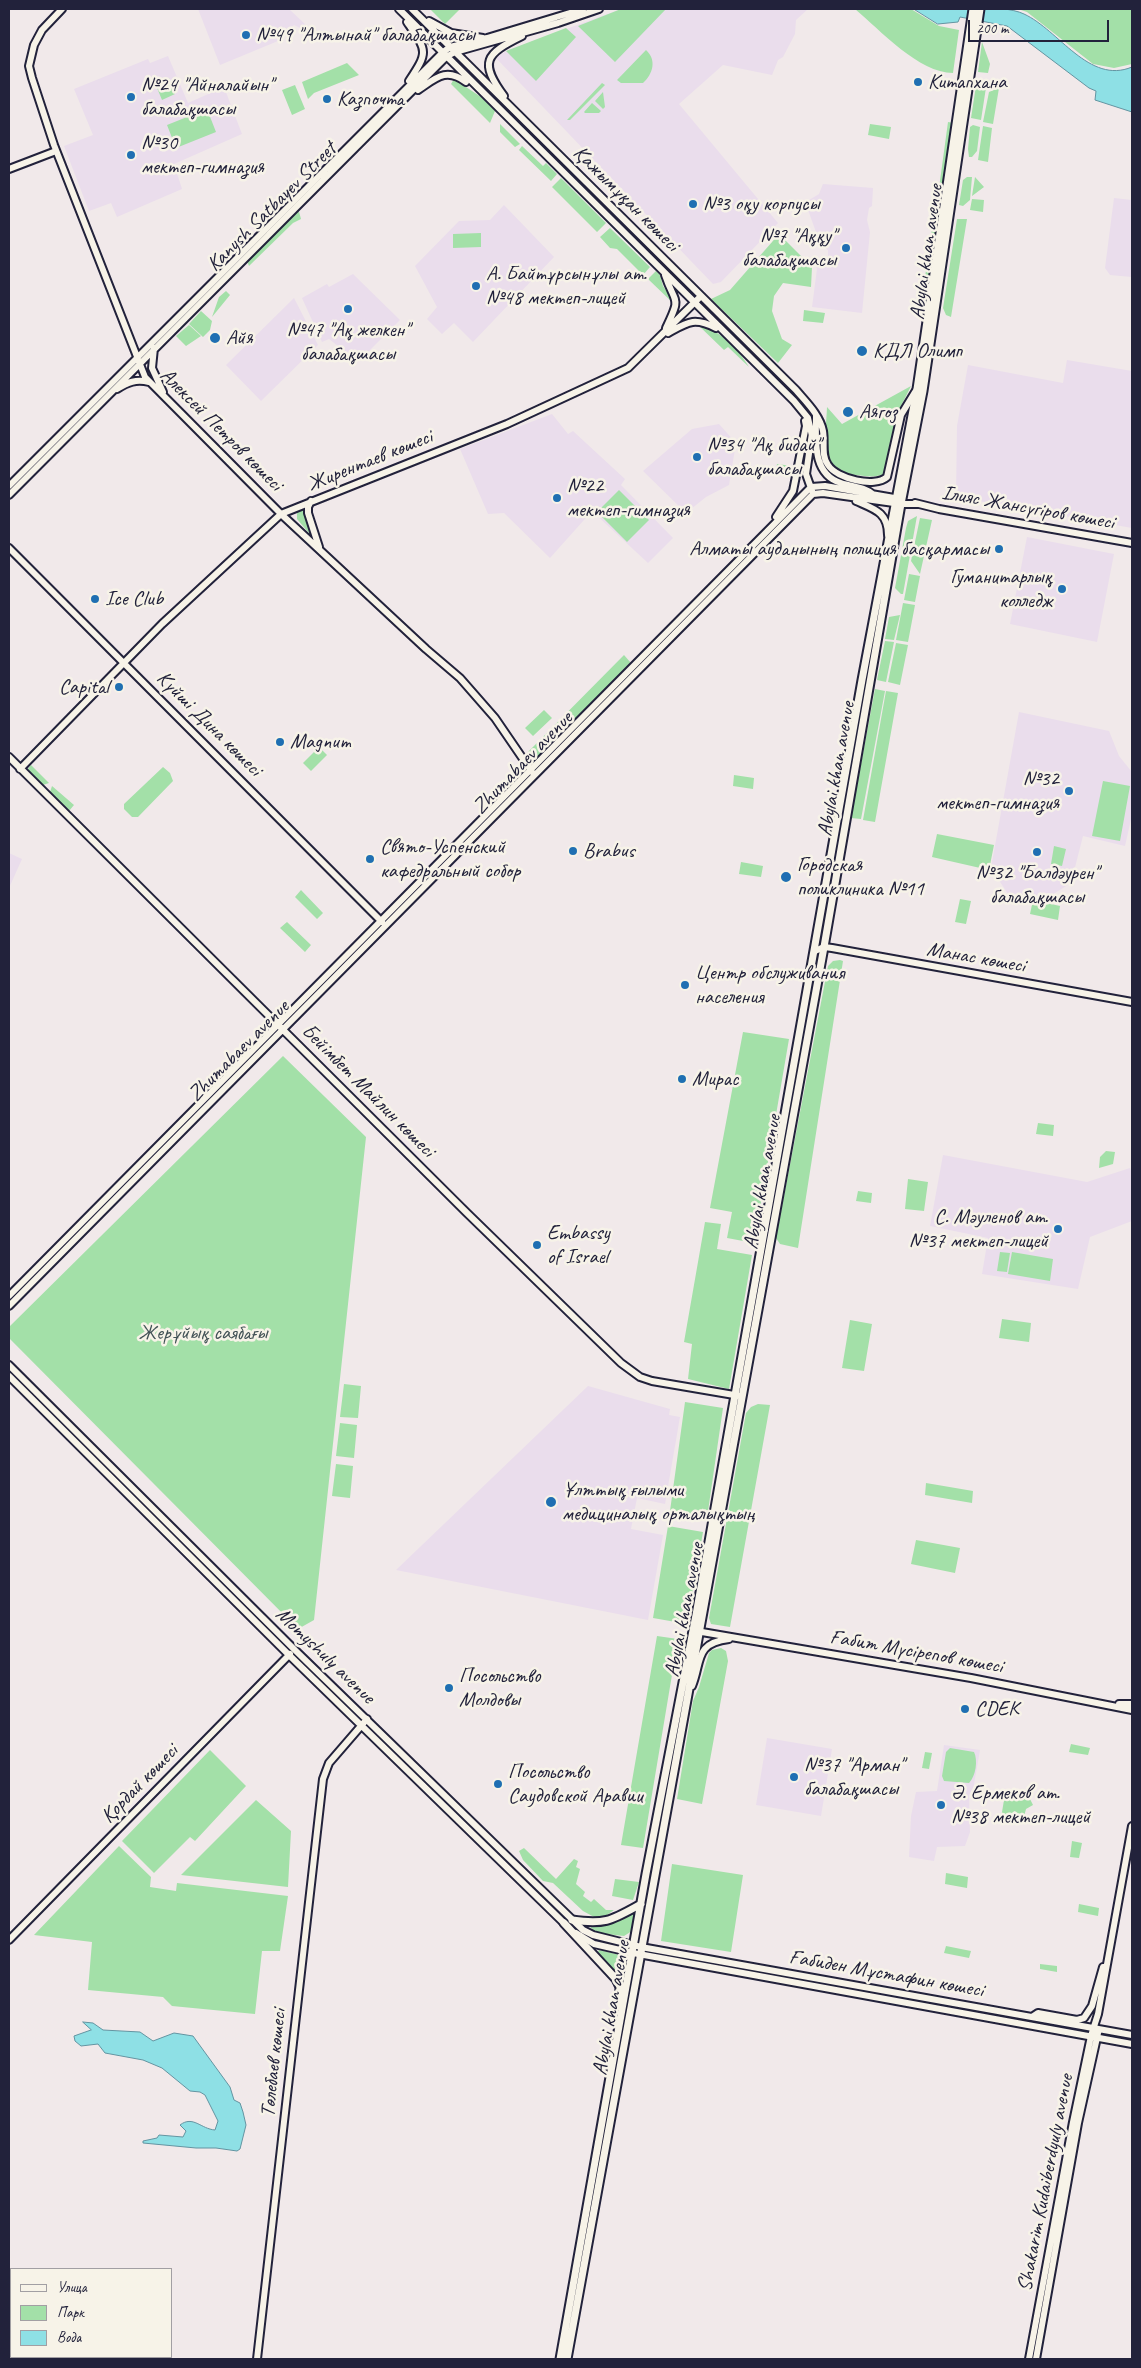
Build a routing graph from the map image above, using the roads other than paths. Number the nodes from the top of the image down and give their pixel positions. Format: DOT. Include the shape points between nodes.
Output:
graph roads {
  1 [pos="62,9"];
  2 [pos="398,9"];
  3 [pos="412,9"];
  4 [pos="583,9"];
  5 [pos="599,9"];
  6 [pos="973,9"];
  7 [pos="980,9"];
  8 [pos="420,17"];
  9 [pos="539,28"];
  10 [pos="973,34"];
  11 [pos="487,38"];
  12 [pos="453,49"];
  13 [pos="444,55"];
  14 [pos="404,95"];
  15 [pos="486,97"];
  16 [pos="520,117"];
  17 [pos="56,151"];
  18 [pos="9,169"];
  19 [pos="664,274"];
  20 [pos="702,296"];
  21 [pos="694,303"];
  22 [pos="722,331"];
  23 [pos="662,335"];
  24 [pos="154,348"];
  25 [pos="137,360"];
  26 [pos="149,382"];
  27 [pos="917,389"];
  28 [pos="110,394"];
  29 [pos="168,402"];
  30 [pos="802,410"];
  31 [pos="816,414"];
  32 [pos="812,436"];
  33 [pos="9,486"];
  34 [pos="812,491"];
  35 [pos="9,495"];
  36 [pos="875,495"];
  37 [pos="845,496"];
  38 [pos="312,501"];
  39 [pos="898,502"];
  40 [pos="281,514"];
  41 [pos="774,522"];
  42 [pos="1132,543"];
  43 [pos="9,548"];
  44 [pos="320,549"];
  45 [pos="886,556"];
  46 [pos="124,662"];
  47 [pos="9,757"];
  48 [pos="20,769"];
  49 [pos="529,769"];
  50 [pos="535,774"];
  51 [pos="382,922"];
  52 [pos="824,947"];
  53 [pos="815,951"];
  54 [pos="1132,1002"];
  55 [pos="281,1026"];
  56 [pos="9,1296"];
  57 [pos="9,1306"];
  58 [pos="9,1366"];
  59 [pos="9,1376"];
  60 [pos="734,1396"];
  61 [pos="742,1397"];
  62 [pos="696,1631"];
  63 [pos="736,1638"];
  64 [pos="295,1650"];
  65 [pos="289,1656"];
  66 [pos="686,1699"];
  67 [pos="1103,1703"];
  68 [pos="1132,1704"];
  69 [pos="1132,1710"];
  70 [pos="367,1719"];
  71 [pos="361,1726"];
  72 [pos="1132,1826"];
  73 [pos="641,1904"];
  74 [pos="572,1920"];
  75 [pos="564,1923"];
  76 [pos="9,1940"];
  77 [pos="637,1950"];
  78 [pos="1108,1960"];
  79 [pos="1032,2017"];
  80 [pos="1096,2028"];
  81 [pos="1132,2035"];
  82 [pos="1094,2037"];
  83 [pos="617,2043"];
  84 [pos="1132,2044"];
  85 [pos="257,2359"];
  86 [pos="560,2359"];
  87 [pos="567,2359"];
  88 [pos="1029,2359"];
  89 [pos="1036,2359"];
  1 -- 17 [label="main road, Алексей Петров көшесі" via="42,30 29,66"];
  2 -- 13 [label="main road, Қажымұқан көшесі"];
  2 -- 14 [label="main road" via="424,51 423,60"];
  3 -- 8 [label="main road, Қажымұқан көшесі"];
  4 -- 11 [label="main road, Kanysh Satbayev Street"];
  5 -- 9 [label="main road, Kanysh Satbayev Street"];
  6 -- 10 [label="main road"];
  7 -- 10 [label="main road, Abylai khan avenue"];
  8 -- 11 [label="main road" via="451,33"];
  8 -- 12 [label="main road, Қажымұқан көшесі"];
  9 -- 12 [label="main road, Kanysh Satbayev Street"];
  9 -- 16 [label="main road" via="507,43 492,55 488,67 490,77"];
  10 -- 27 [label="main road, Abylai khan avenue"];
  10 -- 39 [label="main road, Abylai khan avenue" via="936,318"];
  11 -- 12 [label="main road, Kanysh Satbayev Street"];
  12 -- 13 [label="main road, Kanysh Satbayev Street"];
  12 -- 16 [label="main road, Қажымұқан көшесі"];
  13 -- 14 [label="main road, Kanysh Satbayev Street"];
  13 -- 15 [label="main road, Қажымұқан көшесі"];
  14 -- 15 [label="main road" via="440,76 452,74"];
  14 -- 24 [label="main road, Kanysh Satbayev Street"];
  14 -- 25 [label="main road, Kanysh Satbayev Street"];
  15 -- 19 [label="main road, Қажымұқан көшесі"];
  16 -- 20 [label="main road, Қажымұқан көшесі"];
  17 -- 18 [label="main road"];
  17 -- 25 [label="main road, Алексей Петров көшесі"];
  19 -- 21 [label="main road, Қажымұқан көшесі"];
  19 -- 23 [label="main road" via="675,296 676,306"];
  20 -- 21 [label="main road, Жирентаев көшесі"];
  20 -- 31 [label="main road, Қажымұқан көшесі" via="795,388"];
  21 -- 22 [label="main road, Қажымұқан көшесі"];
  21 -- 23 [label="main road, Жирентаев көшесі"];
  22 -- 23 [label="main road" via="694,320"];
  22 -- 30 [label="main road, Қажымұқан көшесі"];
  23 -- 38 [label="main road, Жирентаев көшесі" via="628,368 563,399"];
  24 -- 25 [label="main road, Kanysh Satbayev Street"];
  24 -- 29 [label="main road" via="152,368"];
  25 -- 26 [label="main road, Алексей Петров көшесі"];
  25 -- 28 [label="main road, Kanysh Satbayev Street"];
  25 -- 33 [label="main road, Kanysh Satbayev Street"];
  26 -- 28 [label="main road" via="133,381"];
  26 -- 29 [label="main road, Алексей Петров көшесі"];
  27 -- 31 [label="main road" via="901,415 887,477 881,482 840,476 829,467 824,455 822,427"];
  27 -- 39 [label="main road, Abylai khan avenue"];
  28 -- 35 [label="main road, Kanysh Satbayev Street"];
  29 -- 40 [label="main road, Алексей Петров көшесі"];
  30 -- 32 [label="main road" via="808,418"];
  30 -- 41 [label="main road" via="806,426 793,491"];
  31 -- 32 [label="main road"];
  31 -- 36 [label="main road" via="817,459 824,472 834,480"];
  32 -- 34 [label="main road" via="806,474"];
  34 -- 36 [label="main road" via="825,486"];
  34 -- 37 [label="main road"];
  34 -- 41 [label="main road, Zhumabaev avenue"];
  34 -- 50 [label="main road, Zhumabaev avenue"];
  36 -- 39 [label="main road"];
  37 -- 39 [label="main road"];
  37 -- 45 [label="main road" via="874,507 884,516 888,528"];
  38 -- 40 [label="main road, Жирентаев көшесі"];
  38 -- 44 [label="main road" via="308,513"];
  39 -- 42 [label="main road, Ілияс Жансүгіров көшесі"];
  39 -- 45 [label="main road, Abylai khan avenue"];
  39 -- 52 [label="main road, Abylai khan avenue"];
  40 -- 44 [label="main road, Алексей Петров көшесі"];
  40 -- 46 [label="main road, Жирентаев көшесі"];
  41 -- 49 [label="main road, Zhumabaev avenue"];
  43 -- 46 [label="main road, Күйші Дина көшесі"];
  44 -- 49 [label="main road, Алексей Петров көшесі" via="460,678 495,718"];
  45 -- 53 [label="main road, Abylai khan avenue"];
  46 -- 48 [label="main road, Жирентаев көшесі"];
  46 -- 51 [label="main road, Күйші Дина көшесі"];
  47 -- 48 [label="main road, Бейімбет Майлин көшесі"];
  48 -- 55 [label="main road, Бейімбет Майлин көшесі"];
  49 -- 50 [label="main road, Алексей Петров көшесі"];
  49 -- 51 [label="main road, Zhumabaev avenue"];
  50 -- 51 [label="main road, Zhumabaev avenue"];
  51 -- 55 [label="main road, Zhumabaev avenue"];
  52 -- 53 [label="main road"];
  52 -- 54 [label="main road, Манас көшесі"];
  52 -- 61 [label="main road, Abylai khan avenue"];
  53 -- 60 [label="main road, Abylai khan avenue"];
  55 -- 56 [label="main road, Zhumabaev avenue"];
  55 -- 57 [label="main road, Zhumabaev avenue"];
  55 -- 60 [label="main road, Бейімбет Майлин көшесі" via="621,1363 640,1377 652,1381"];
  58 -- 64 [label="main road, Momyshuly avenue"];
  59 -- 65 [label="main road, Momyshuly avenue"];
  60 -- 61 [label="main road, Бейімбет Майлин көшесі"];
  60 -- 62 [label="main road, Abylai khan avenue"];
  61 -- 62 [label="main road, Abylai khan avenue"];
  62 -- 63 [label="main road, Ғабит Мүсірепов көшесі"];
  62 -- 66 [label="main road, Abylai khan avenue"];
  62 -- 73 [label="main road, Abylai khan avenue"];
  63 -- 66 [label="main road" via="717,1640 701,1652"];
  63 -- 67 [label="main road, Ғабит Мүсірепов көшесі"];
  64 -- 65 [label="main road, Қордай көшесі"];
  64 -- 70 [label="main road, Momyshuly avenue"];
  65 -- 71 [label="main road, Momyshuly avenue"];
  65 -- 76 [label="main road, Қордай көшесі"];
  66 -- 77 [label="main road, Abylai khan avenue"];
  67 -- 68 [label="main road"];
  67 -- 69 [label="main road, Ғабит Мүсірепов көшесі"];
  70 -- 71 [label="main road, Төлебаев көшесі"];
  70 -- 74 [label="main road, Momyshuly avenue"];
  71 -- 75 [label="main road, Momyshuly avenue"];
  71 -- 85 [label="main road, Төлебаев көшесі" via="329,1764 320,1795"];
  72 -- 78 [label="main road, Shakarim Kudaiberdyuly avenue"];
  73 -- 74 [label="main road" via="601,1923"];
  73 -- 77 [label="main road, Abylai khan avenue"];
  74 -- 77 [label="main road, Momyshuly avenue" via="593,1935"];
  75 -- 77 [label="main road, Momyshuly avenue" via="594,1944"];
  75 -- 83 [label="main road" via="620,1987"];
  77 -- 79 [label="main road, Ғабиден Мұстафин көшесі"];
  77 -- 82 [label="main road, Ғабиден Мұстафин көшесі"];
  77 -- 83 [label="main road, Abylai khan avenue"];
  77 -- 87 [label="main road, Abylai khan avenue"];
  78 -- 79 [label="main road" via="1103,1966 1092,2006 1084,2018 1077,2020 1038,2013"];
  78 -- 80 [label="main road, Shakarim Kudaiberdyuly avenue"];
  79 -- 80 [label="main road, Ғабиден Мұстафин көшесі"];
  80 -- 81 [label="main road, Ғабиден Мұстафин көшесі"];
  80 -- 82 [label="main road, Shakarim Kudaiberdyuly avenue"];
  82 -- 84 [label="main road, Ғабиден Мұстафин көшесі"];
  82 -- 88 [label="main road, Shakarim Kudaiberdyuly avenue" via="1073,2122"];
  82 -- 89 [label="main road, Shakarim Kudaiberdyuly avenue"];
  83 -- 86 [label="main road, Abylai khan avenue"];
}
